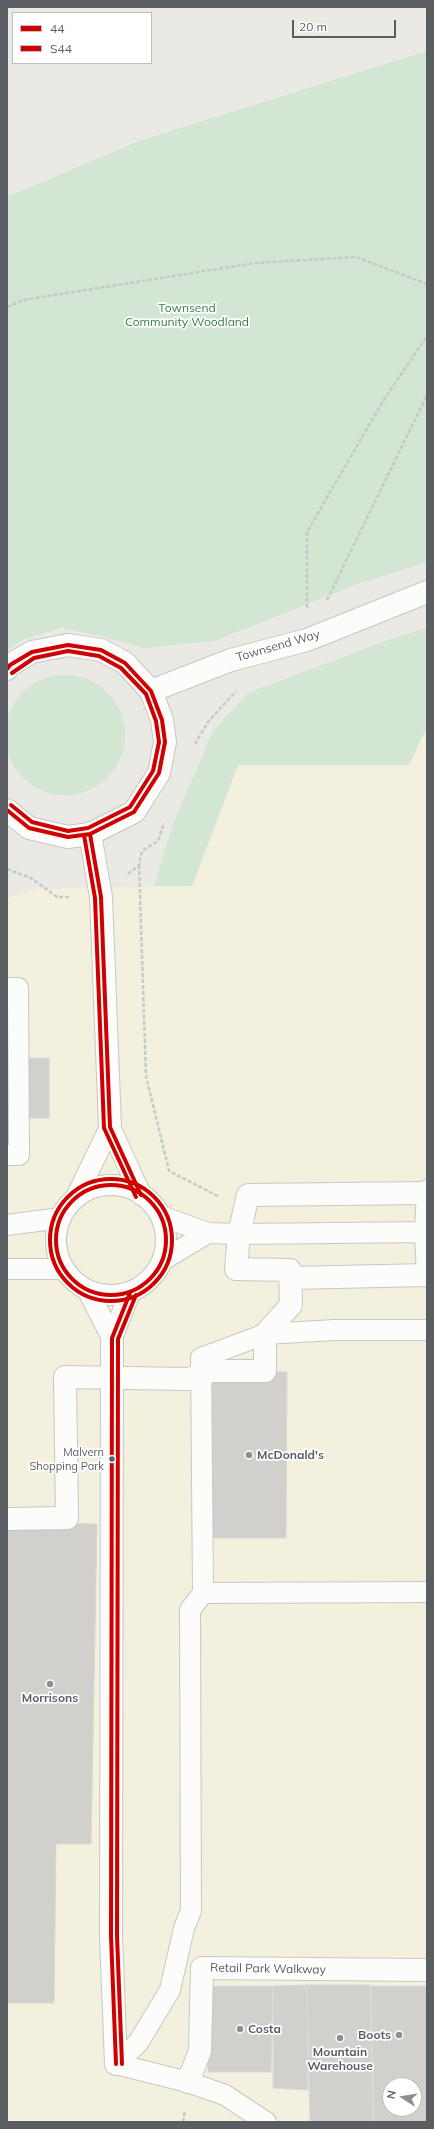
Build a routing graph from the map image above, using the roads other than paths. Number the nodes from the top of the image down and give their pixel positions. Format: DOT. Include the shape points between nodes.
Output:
graph roads {
  1 [pos="427,592"];
  2 [pos="7,669"];
  3 [pos="152,692"];
  4 [pos="7,810"];
  5 [pos="90,834"];
  6 [pos="7,988"];
  7 [pos="110,1127"];
  8 [pos="7,1155"];
  9 [pos="427,1192"];
  10 [pos="140,1195"];
  11 [pos="75,1199"];
  12 [pos="161,1216"];
  13 [pos="61,1218"];
  14 [pos="7,1225"];
  15 [pos="208,1232"];
  16 [pos="425,1232"];
  17 [pos="240,1234"];
  18 [pos="163,1260"];
  19 [pos="7,1269"];
  20 [pos="64,1269"];
  21 [pos="427,1276"];
  22 [pos="291,1278"];
  23 [pos="88,1291"];
  24 [pos="130,1293"];
  25 [pos="427,1330"];
  26 [pos="265,1334"];
  27 [pos="112,1338"];
  28 [pos="201,1375"];
  29 [pos="113,1378"];
  30 [pos="7,1519"];
  31 [pos="427,1592"];
  32 [pos="203,1593"];
  33 [pos="427,1970"];
  34 [pos="116,2064"];
  35 [pos="188,2082"];
  36 [pos="266,2122"];
  1 -- 3 [label="street, Townsend Way" via="307,640 231,660"];
  2 -- 3 [label="street" via="32,652 68,645 101,650 125,662"];
  3 -- 5 [label="street" via="162,720 165,742 159,773 134,812"];
  4 -- 5 [label="street" via="29,828 68,837"];
  5 -- 7 [label="street" via="101,897"];
  6 -- 8 [label="lane" via="18,988 19,1155"];
  7 -- 10 [label="lane"];
  7 -- 11 [label="lane"];
  9 -- 16 [label="lane"];
  9 -- 17 [label="street" via="248,1195"];
  10 -- 11 [label="lane" via="132,1189 110,1185 92,1188"];
  10 -- 12 [label="lane" via="150,1201"];
  11 -- 13 [label="lane" via="67,1206"];
  12 -- 15 [label="lane"];
  12 -- 18 [label="lane" via="166,1242"];
  13 -- 14 [label="lane"];
  13 -- 20 [label="lane" via="56,1244"];
  15 -- 17 [label="lane"];
  15 -- 18 [label="lane"];
  16 -- 17 [label="lane"];
  16 -- 21 [label="lane"];
  17 -- 22 [label="street" via="236,1269 290,1270"];
  18 -- 24 [label="lane" via="150,1280"];
  19 -- 20 [label="lane"];
  20 -- 23 [label="lane"];
  21 -- 22 [label="street"];
  22 -- 26 [label="street" via="291,1305"];
  23 -- 24 [label="lane" via="112,1296"];
  23 -- 27 [label="lane"];
  24 -- 27 [label="lane"];
  25 -- 26 [label="lane" via="335,1330"];
  26 -- 28 [label="lane" via="202,1358"];
  26 -- 28 [label="street" via="265,1371 212,1372"];
  27 -- 29 [label="street"];
  28 -- 29 [label="street" via="189,1379"];
  28 -- 32 [label="lane"];
  29 -- 30 [label="street" via="65,1377 67,1518"];
  29 -- 34 [label="street" via="111,1936"];
  31 -- 32 [label="lane"];
  32 -- 34 [label="lane" via="190,1610 190,1911 170,1990 138,2043"];
  33 -- 35 [label="street, Retail Park Walkway" via="202,1968 200,2051"];
  34 -- 35 [label="lane"];
  35 -- 36 [label="lane" via="225,2095"];
}
